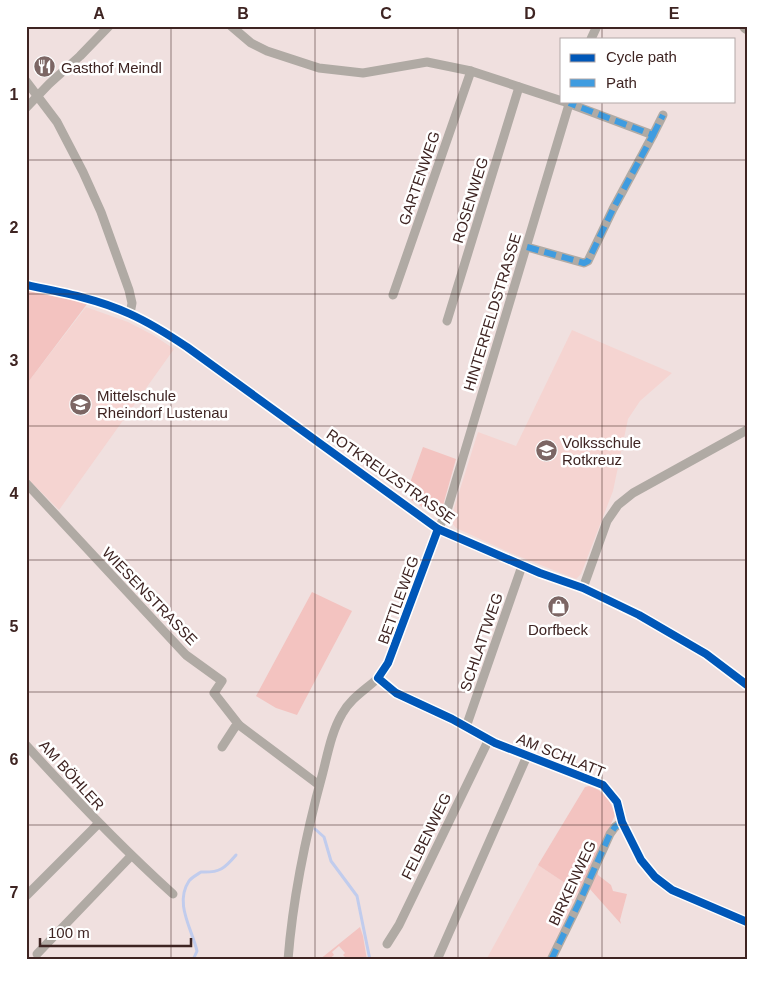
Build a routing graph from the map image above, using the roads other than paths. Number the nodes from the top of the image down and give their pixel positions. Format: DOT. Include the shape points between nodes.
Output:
graph roads {
  1 [pos="110,26"];
  2 [pos="231,26"];
  3 [pos="597,26"];
  4 [pos="591,38"];
  5 [pos="471,71"];
  6 [pos="26,81"];
  7 [pos="519,86"];
  8 [pos="38,97"];
  9 [pos="560,100"];
  10 [pos="566,102"];
  11 [pos="26,108"];
  12 [pos="663,115"];
  13 [pos="653,135"];
  14 [pos="527,248"];
  15 [pos="26,285"];
  16 [pos="393,295"];
  17 [pos="130,314"];
  18 [pos="447,322"];
  19 [pos="747,430"];
  20 [pos="26,483"];
  21 [pos="438,529"];
  22 [pos="522,566"];
  23 [pos="583,588"];
  24 [pos="378,678"];
  25 [pos="747,685"];
  26 [pos="239,725"];
  27 [pos="466,727"];
  28 [pos="489,739"];
  29 [pos="222,747"];
  30 [pos="28,749"];
  31 [pos="527,756"];
  32 [pos="319,785"];
  33 [pos="622,822"];
  34 [pos="98,824"];
  35 [pos="131,856"];
  36 [pos="173,894"];
  37 [pos="26,896"];
  38 [pos="747,922"];
  39 [pos="387,944"];
  40 [pos="37,954"];
  41 [pos="288,960"];
  42 [pos="437,960"];
  43 [pos="550,960"];
  1 -- 8 [label="street"];
  2 -- 5 [label="street" via="267,51 319,68 363,73 427,62"];
  3 -- 4 [label="street"];
  5 -- 7 [label="street"];
  5 -- 16 [label="street, GARTENWEG"];
  6 -- 8 [label="street"];
  7 -- 9 [label="street"];
  7 -- 18 [label="street, ROSENWEG"];
  8 -- 11 [label="street"];
  8 -- 17 [label="street" via="57,122 101,212 130,295"];
  10 -- 13 [label="street"];
  10 -- 14 [label="street, HINTERFELDSTRASSE"];
  12 -- 13 [label="street"];
  13 -- 14 [label="street" via="588,261 584,263"];
  14 -- 21 [label="street, HINTERFELDSTRASSE" via="446,514"];
  15 -- 17 [label="street, ROTKREUZSTRASSE" via="94,301"];
  17 -- 21 [label="street, ROTKREUZSTRASSE" via="187,347"];
  19 -- 23 [label="street" via="633,493 618,505 607,521"];
  20 -- 26 [label="street, WIESENSTRASSE" via="186,655 222,681 214,693"];
  21 -- 22 [label="street, ROTKREUZSTRASSE"];
  21 -- 24 [label="street, BETTLEWEG" via="388,663"];
  22 -- 23 [label="street, ROTKREUZSTRASSE"];
  22 -- 27 [label="street, SCHLATTWEG"];
  23 -- 25 [label="street, ROTKREUZSTRASSE" via="679,637"];
  24 -- 27 [label="street, AM SCHLATT" via="396,693"];
  24 -- 32 [label="street, BETTLEWEG" via="342,713"];
  26 -- 29 [label="street"];
  26 -- 32 [label="street, WIESENSTRASSE"];
  27 -- 28 [label="street, AM SCHLATT"];
  28 -- 31 [label="street, AM SCHLATT"];
  28 -- 39 [label="street, FELBENWEG"];
  30 -- 34 [label="street, AM BÖHLER"];
  31 -- 33 [label="street, AM SCHLATT" via="603,785 617,802"];
  31 -- 42 [label="street, AM SCHLATT"];
  32 -- 41 [label="street, BETTLEWEG" via="297,883"];
  33 -- 38 [label="street, AM SCHLATT" via="641,860 672,890"];
  33 -- 43 [label="street, BIRKENWEG" via="610,834"];
  34 -- 35 [label="street, AM BÖHLER"];
  34 -- 37 [label="street, AM BÖHLER"];
  35 -- 36 [label="street, AM BÖHLER"];
  35 -- 40 [label="street"];
}
